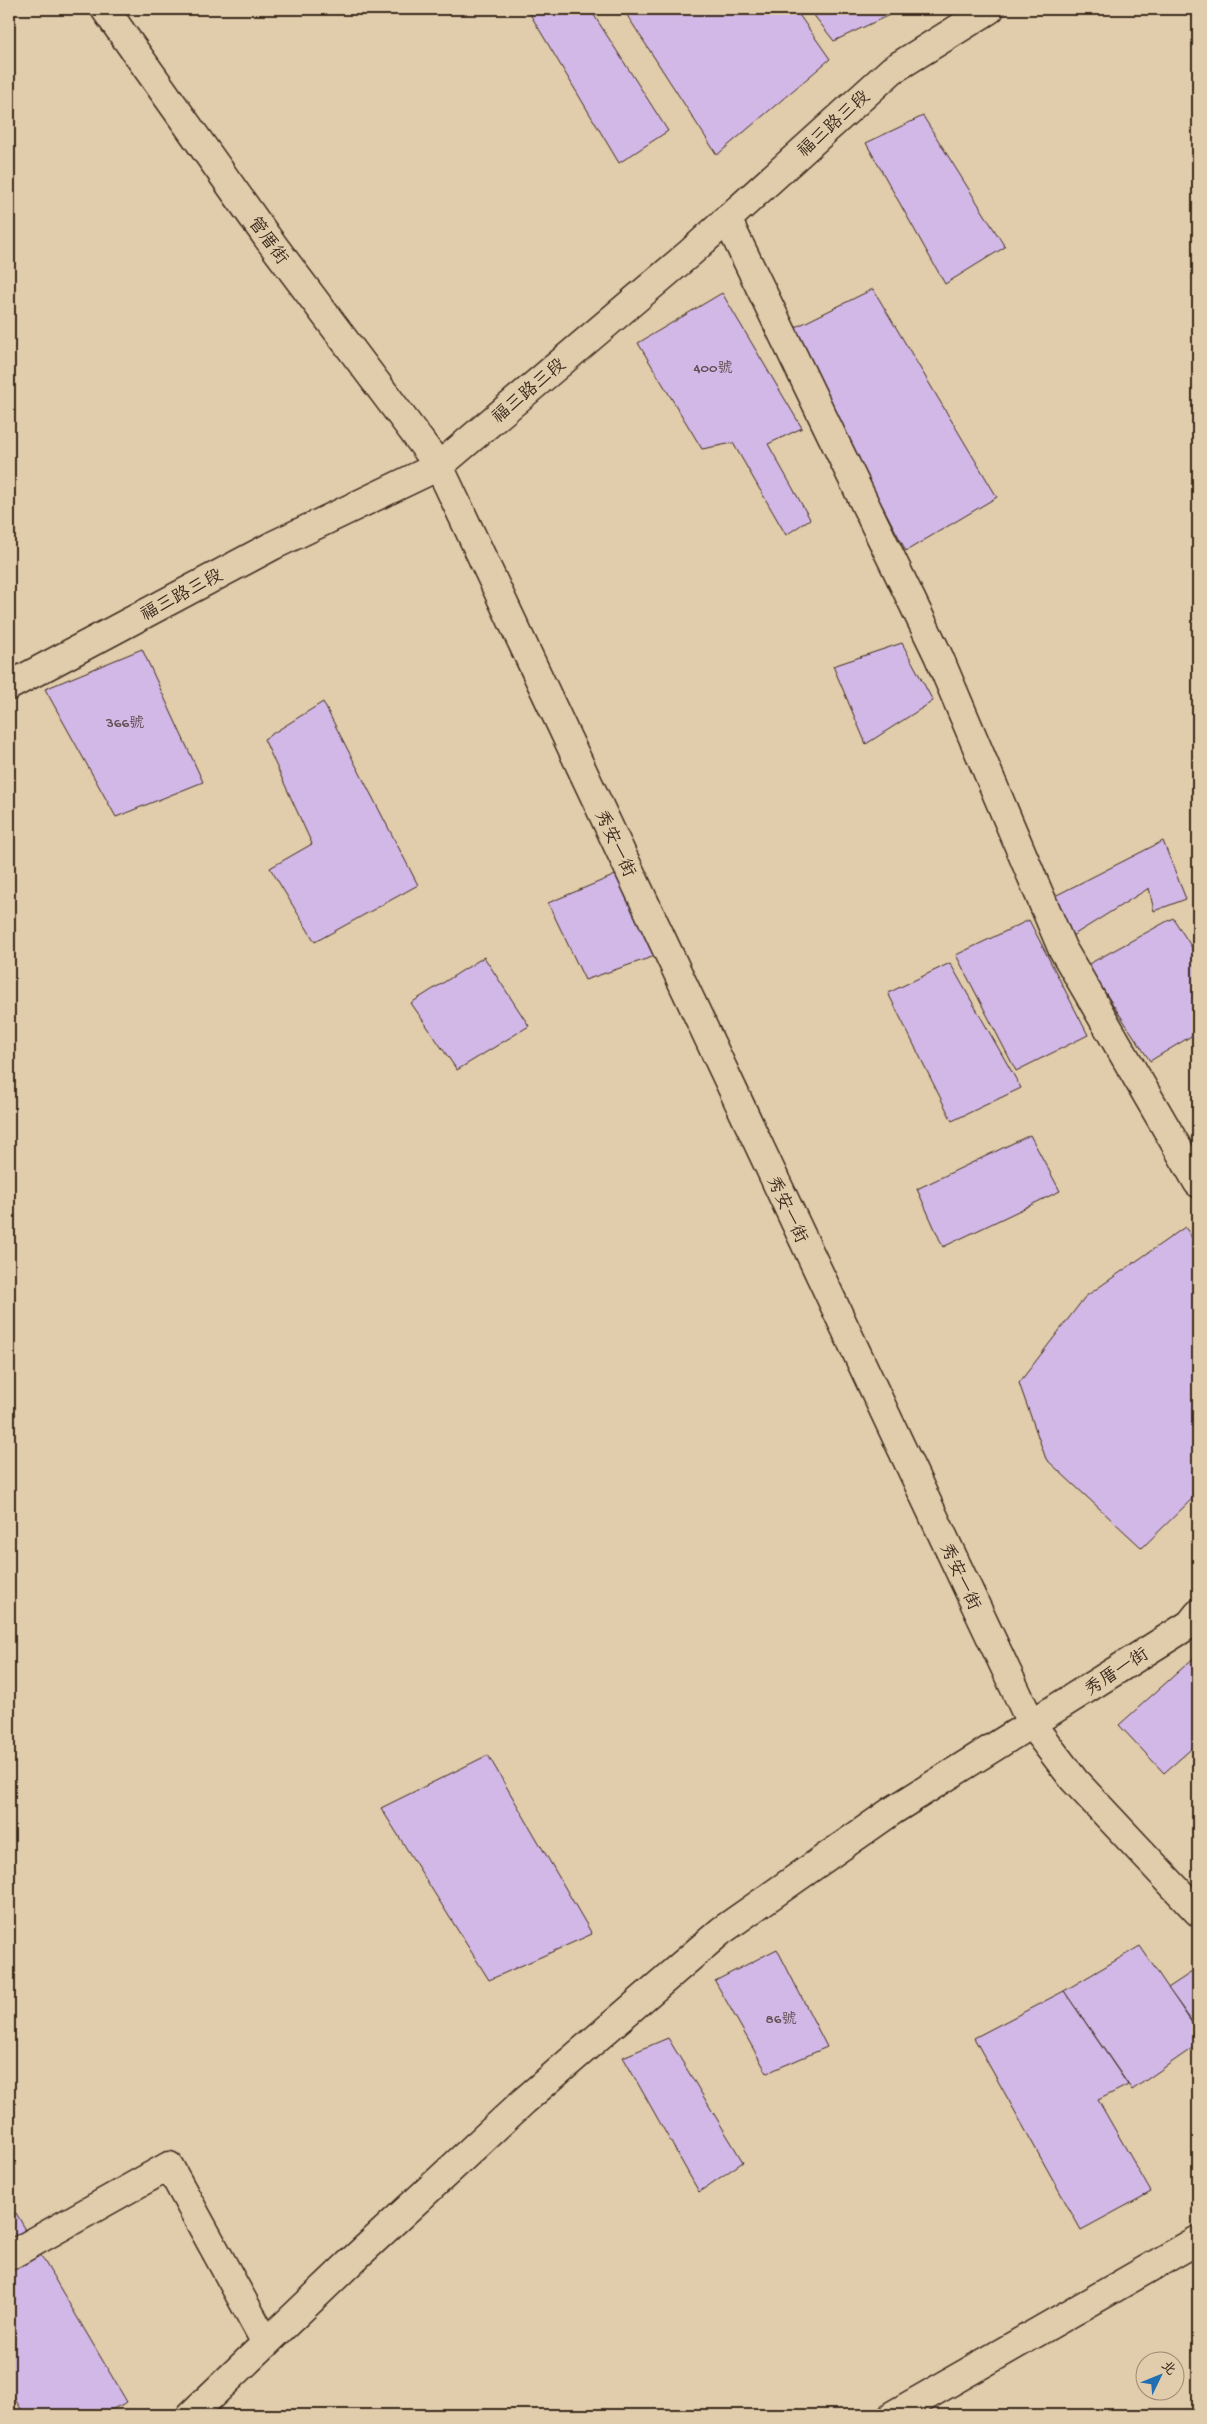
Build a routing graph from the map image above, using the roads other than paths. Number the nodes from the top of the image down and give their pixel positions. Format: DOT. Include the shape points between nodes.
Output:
graph roads {
  1 [pos="105,9"];
  2 [pos="990,9"];
  3 [pos="728,219"];
  4 [pos="439,466"];
  5 [pos="9,686"];
  6 [pos="1198,1183"];
  7 [pos="1198,1614"];
  8 [pos="1032,1725"];
  9 [pos="1198,1912"];
  10 [pos="1198,2240"];
  11 [pos="9,2256"];
  12 [pos="266,2343"];
  13 [pos="191,2415"];
  14 [pos="893,2415"];
  1 -- 4 [label="street, 管厝街" via="267,237"];
  2 -- 3 [label="street, 福三路三段" via="892,70"];
  3 -- 4 [label="street, 福三路三段"];
  3 -- 6 [label="street" via="938,655 1062,948"];
  4 -- 5 [label="street, 福三路三段" via="274,546"];
  4 -- 8 [label="street, 秀安一街"];
  7 -- 8 [label="street, 秀厝一街" via="1190,1624"];
  8 -- 9 [label="street, 秀安一街" via="1074,1780"];
  8 -- 12 [label="street, 秀厝一街" via="892,1811 721,1930 524,2102"];
  10 -- 14 [label="street"];
  11 -- 12 [label="street" via="169,2166"];
  12 -- 13 [label="street, 秀厝一街"];
}
